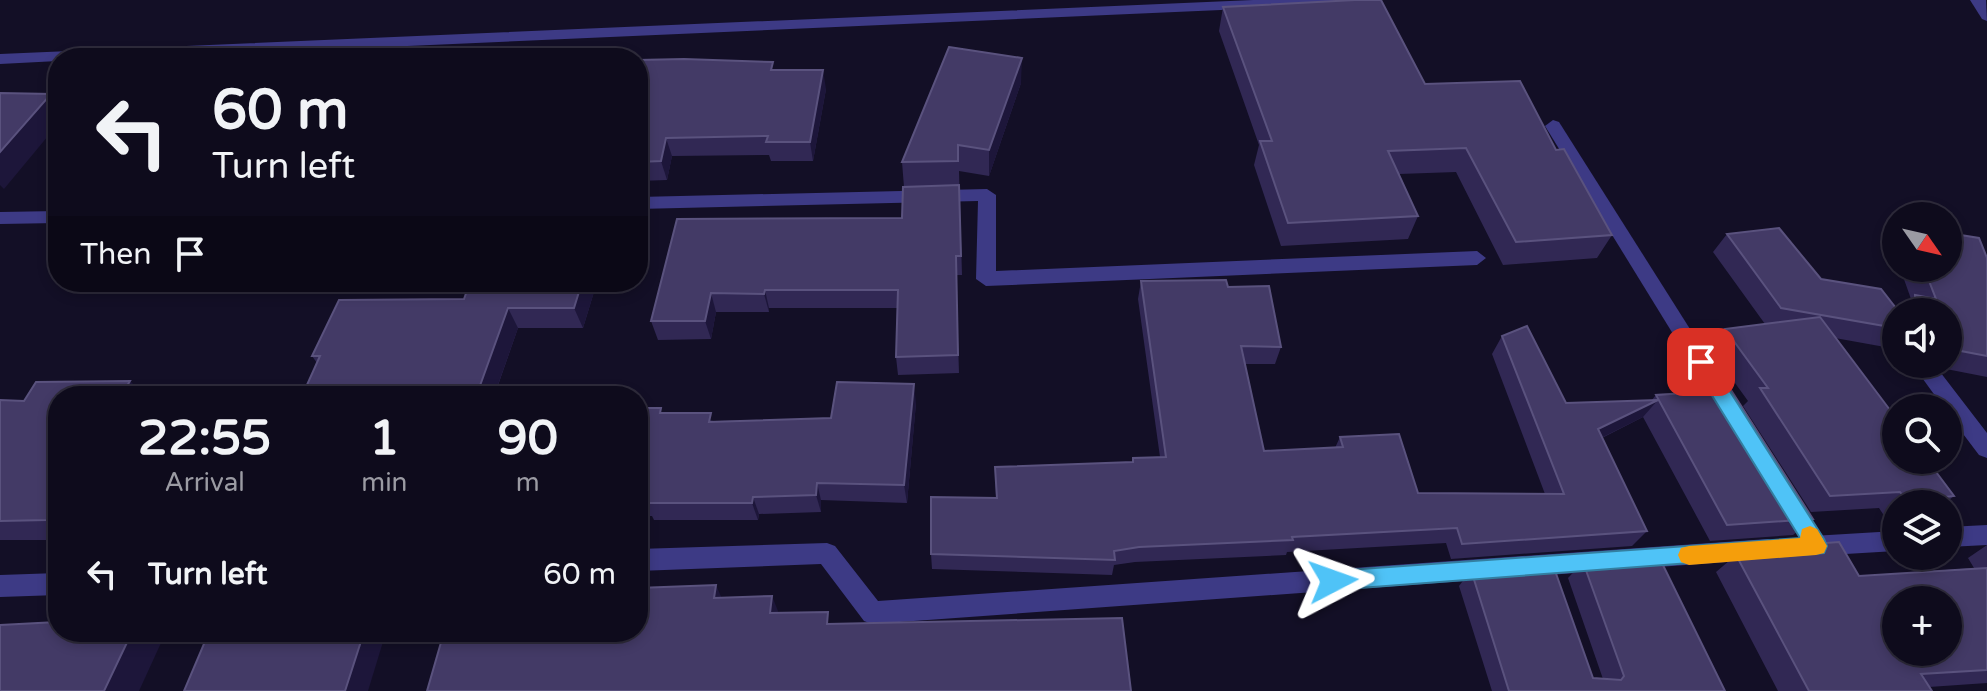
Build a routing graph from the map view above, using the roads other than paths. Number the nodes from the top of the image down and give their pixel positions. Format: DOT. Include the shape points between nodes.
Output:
graph roads {
  1 [pos="1357,0"];
  2 [pos="1978,0"];
  3 [pos="1987,16"];
  4 [pos="253,48"];
  5 [pos="48,57"];
  6 [pos="0,59"];
  7 [pos="1553,126"];
  8 [pos="648,203"];
  9 [pos="48,217"];
  10 [pos="0,218"];
  11 [pos="1477,258"];
  12 [pos="1933,378"];
  13 [pos="1748,438"];
  14 [pos="1987,449"];
  15 [pos="1987,535"];
  16 [pos="1962,536"];
  17 [pos="1882,541"];
  18 [pos="648,560"];
  19 [pos="1549,565"];
  20 [pos="48,584"];
  21 [pos="0,586"];
  22 [pos="1558,593"];
  1 -- 4 [label="street"];
  2 -- 3 [label="street"];
  5 -- 6 [label="street"];
  7 -- 13 [label="street"];
  8 -- 11 [label="street" via="987,195 986,279"];
  9 -- 10 [label="street"];
  12 -- 14 [label="street"];
  15 -- 16 [label="street"];
  17 -- 19 [label="street" via="1812,539"];
  18 -- 19 [label="street" via="827,553 872,613"];
  19 -- 22 [label="street"];
  20 -- 21 [label="street"];
}
